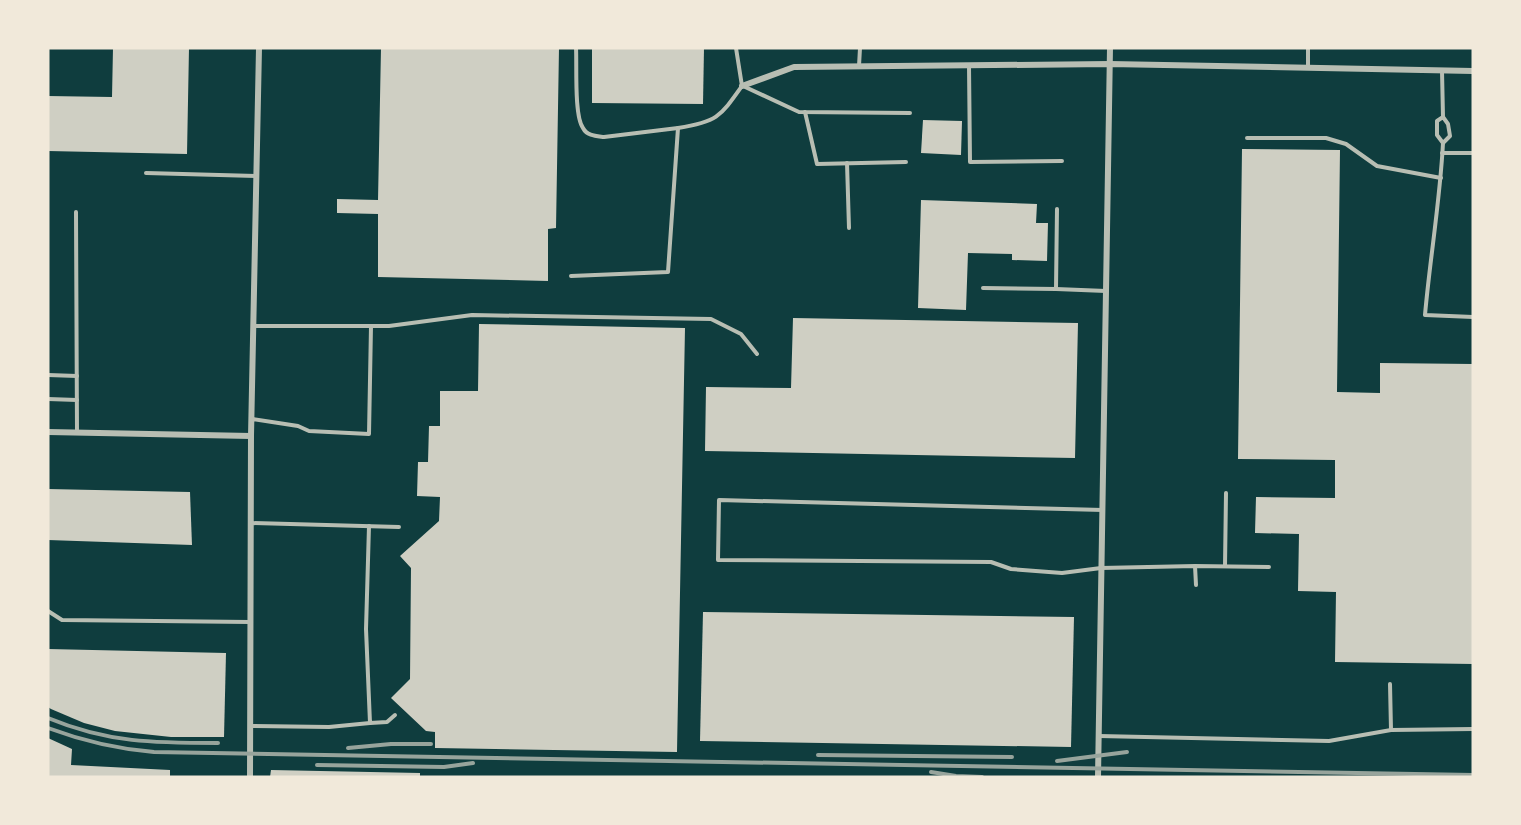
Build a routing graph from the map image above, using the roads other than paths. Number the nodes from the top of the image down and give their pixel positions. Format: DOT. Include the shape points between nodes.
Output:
graph roads {
  1 [pos="259,48"];
  2 [pos="576,48"];
  3 [pos="736,48"];
  4 [pos="861,48"];
  5 [pos="1110,48"];
  6 [pos="1308,48"];
  7 [pos="1110,64"];
  8 [pos="969,65"];
  9 [pos="859,66"];
  10 [pos="1308,68"];
  11 [pos="1442,70"];
  12 [pos="1473,71"];
  13 [pos="742,86"];
  14 [pos="805,112"];
  15 [pos="910,112"];
  16 [pos="1443,117"];
  17 [pos="678,128"];
  18 [pos="1247,138"];
  19 [pos="1443,143"];
  20 [pos="1442,153"];
  21 [pos="1473,153"];
  22 [pos="1062,161"];
  23 [pos="906,162"];
  24 [pos="847,163"];
  25 [pos="146,173"];
  26 [pos="256,176"];
  27 [pos="1441,178"];
  28 [pos="1057,209"];
  29 [pos="76,212"];
  30 [pos="849,228"];
  31 [pos="571,276"];
  32 [pos="983,288"];
  33 [pos="1056,289"];
  34 [pos="1106,291"];
  35 [pos="1473,317"];
  36 [pos="253,326"];
  37 [pos="371,326"];
  38 [pos="757,354"];
  39 [pos="48,375"];
  40 [pos="77,376"];
  41 [pos="48,399"];
  42 [pos="77,400"];
  43 [pos="252,419"];
  44 [pos="48,432"];
  45 [pos="77,433"];
  46 [pos="251,436"];
  47 [pos="1226,493"];
  48 [pos="1103,510"];
  49 [pos="251,523"];
  50 [pos="369,526"];
  51 [pos="399,527"];
  52 [pos="1195,566"];
  53 [pos="1225,566"];
  54 [pos="1269,567"];
  55 [pos="1101,568"];
  56 [pos="1196,585"];
  57 [pos="48,611"];
  58 [pos="250,622"];
  59 [pos="1390,684"];
  60 [pos="395,715"];
  61 [pos="370,723"];
  62 [pos="250,726"];
  63 [pos="1473,729"];
  64 [pos="1391,730"];
  65 [pos="1099,736"];
  66 [pos="250,777"];
  67 [pos="1098,777"];
  1 -- 26 [label="street"];
  2 -- 17 [label="lane" via="578,119 583,130 591,136 604,137"];
  3 -- 13 [label="lane"];
  4 -- 9 [label="lane"];
  5 -- 7 [label="street"];
  6 -- 10 [label="lane"];
  7 -- 8 [label="street"];
  7 -- 10 [label="street"];
  7 -- 34 [label="street"];
  8 -- 9 [label="street"];
  8 -- 22 [label="lane" via="970,162"];
  9 -- 13 [label="street" via="794,67"];
  10 -- 11 [label="street"];
  11 -- 12 [label="street"];
  11 -- 16 [label="lane"];
  13 -- 14 [label="lane"];
  13 -- 17 [label="lane" via="714,120"];
  14 -- 15 [label="lane"];
  14 -- 24 [label="lane" via="817,164"];
  16 -- 19 [label="lane" via="1450,136"];
  16 -- 19 [label="lane" via="1437,121 1437,135"];
  17 -- 31 [label="lane" via="668,272"];
  18 -- 27 [label="lane" via="1326,138 1346,144 1377,166"];
  19 -- 20 [label="lane"];
  20 -- 21 [label="lane"];
  20 -- 27 [label="lane"];
  23 -- 24 [label="lane"];
  24 -- 30 [label="lane"];
  25 -- 26 [label="lane"];
  26 -- 36 [label="street"];
  27 -- 35 [label="lane" via="1425,315"];
  28 -- 33 [label="lane"];
  29 -- 40 [label="lane"];
  32 -- 33 [label="lane"];
  33 -- 34 [label="lane"];
  34 -- 48 [label="street"];
  36 -- 37 [label="lane"];
  36 -- 43 [label="street"];
  37 -- 38 [label="lane" via="472,315 711,319 741,334"];
  37 -- 43 [label="lane" via="369,434 309,431"];
  39 -- 40 [label="lane"];
  40 -- 42 [label="lane"];
  41 -- 42 [label="lane"];
  42 -- 45 [label="lane"];
  43 -- 46 [label="street"];
  44 -- 45 [label="street"];
  45 -- 46 [label="street"];
  46 -- 49 [label="street"];
  47 -- 53 [label="lane"];
  48 -- 55 [label="street"];
  48 -- 55 [label="lane" via="718,500 717,560 991,562 1011,569 1062,573"];
  49 -- 50 [label="lane"];
  49 -- 58 [label="street"];
  50 -- 51 [label="lane"];
  50 -- 61 [label="lane" via="366,629"];
  52 -- 53 [label="lane"];
  52 -- 55 [label="lane"];
  52 -- 56 [label="lane"];
  53 -- 54 [label="lane"];
  55 -- 65 [label="street"];
  57 -- 58 [label="lane" via="62,620"];
  58 -- 62 [label="street"];
  59 -- 64 [label="lane"];
  60 -- 61 [label="lane" via="387,722"];
  61 -- 62 [label="lane"];
  62 -- 66 [label="street"];
  63 -- 64 [label="lane"];
  64 -- 65 [label="lane" via="1329,741"];
  65 -- 67 [label="street"];
}
